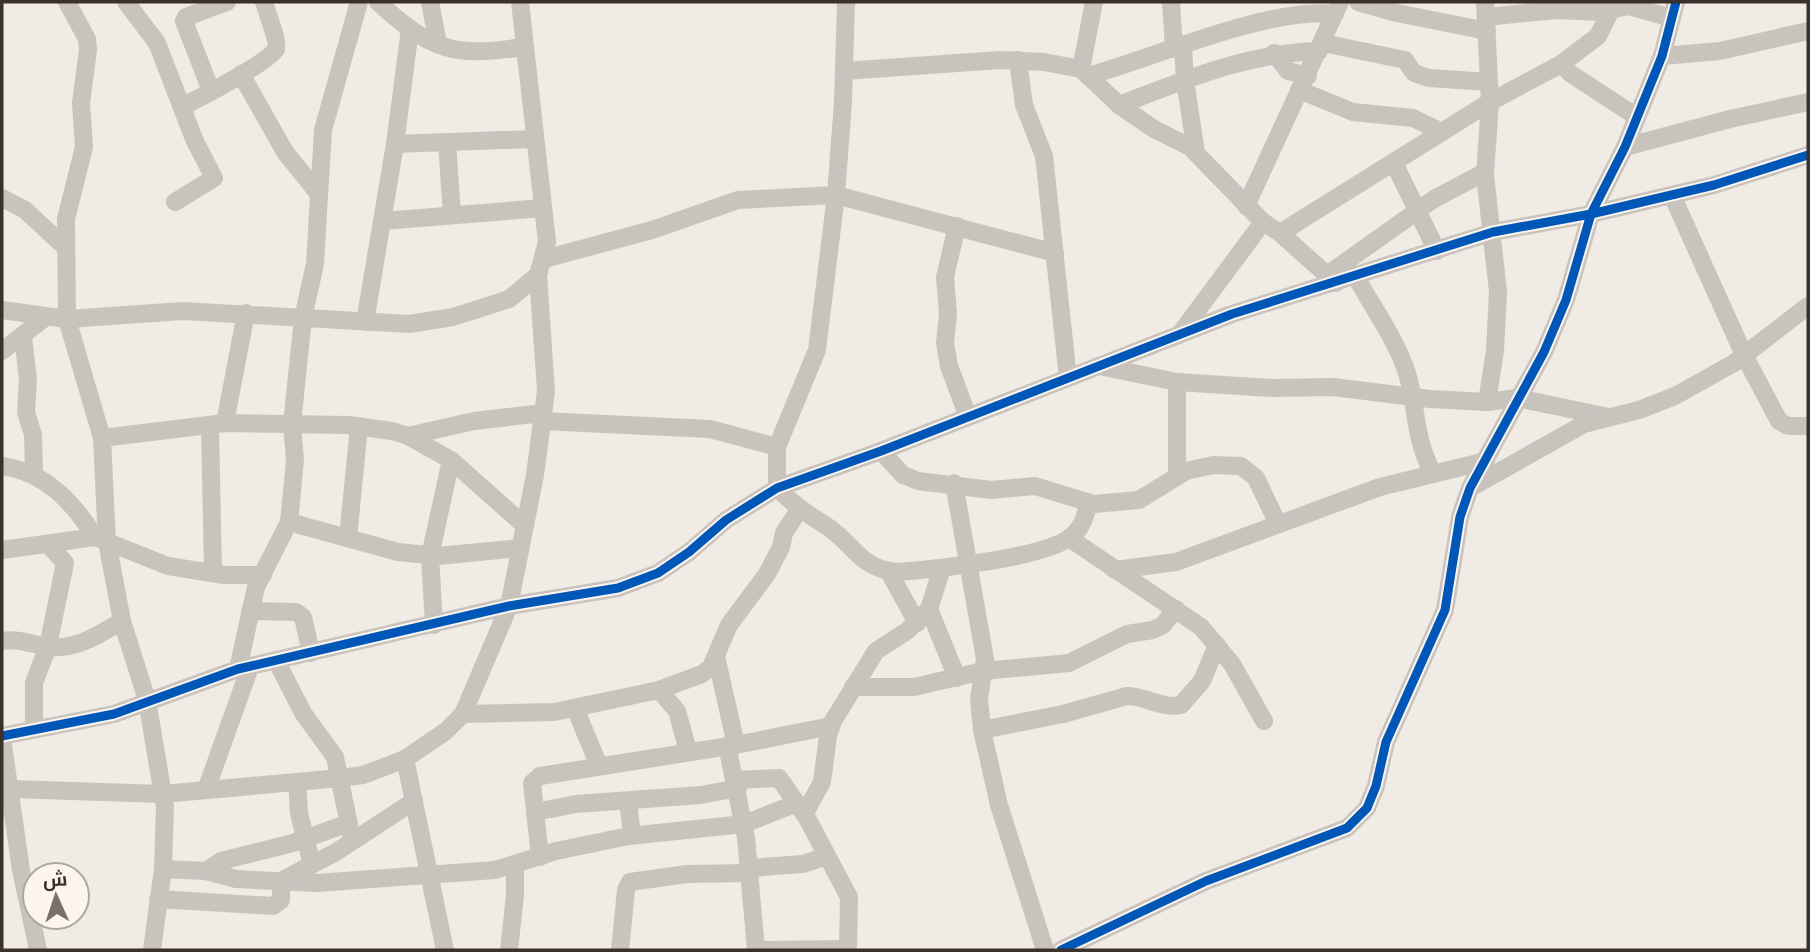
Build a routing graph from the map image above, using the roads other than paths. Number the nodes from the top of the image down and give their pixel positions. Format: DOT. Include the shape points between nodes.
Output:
graph roads {
  1 [pos="67,2"];
  2 [pos="126,2"];
  3 [pos="227,2"];
  4 [pos="264,2"];
  5 [pos="359,2"];
  6 [pos="378,2"];
  7 [pos="430,2"];
  8 [pos="520,2"];
  9 [pos="846,2"];
  10 [pos="1094,2"];
  11 [pos="1171,2"];
  12 [pos="1358,2"];
  13 [pos="1338,8"];
  14 [pos="1611,10"];
  15 [pos="1674,10"];
  16 [pos="1284,13"];
  17 [pos="1486,17"];
  18 [pos="410,29"];
  19 [pos="1808,32"];
  20 [pos="438,44"];
  21 [pos="522,47"];
  22 [pos="1179,47"];
  23 [pos="1321,47"];
  24 [pos="1278,53"];
  25 [pos="1662,56"];
  26 [pos="1018,60"];
  27 [pos="1561,64"];
  28 [pos="844,71"];
  29 [pos="1085,73"];
  30 [pos="241,74"];
  31 [pos="1185,79"];
  32 [pos="1489,82"];
  33 [pos="1303,83"];
  34 [pos="211,91"];
  35 [pos="1490,102"];
  36 [pos="1808,102"];
  37 [pos="1119,105"];
  38 [pos="183,106"];
  39 [pos="1637,117"];
  40 [pos="1442,132"];
  41 [pos="534,139"];
  42 [pos="447,143"];
  43 [pos="395,144"];
  44 [pos="1625,148"];
  45 [pos="1196,153"];
  46 [pos="1808,155"];
  47 [pos="1394,163"];
  48 [pos="1485,172"];
  49 [pos="318,192"];
  50 [pos="836,195"];
  51 [pos="1672,195"];
  52 [pos="2,198"];
  53 [pos="175,202"];
  54 [pos="1246,206"];
  55 [pos="543,208"];
  56 [pos="1418,211"];
  57 [pos="452,214"];
  58 [pos="1591,214"];
  59 [pos="383,221"];
  60 [pos="1263,222"];
  61 [pos="957,226"];
  62 [pos="1493,232"];
  63 [pos="1280,233"];
  64 [pos="65,247"];
  65 [pos="1437,251"];
  66 [pos="1055,253"];
  67 [pos="541,267"];
  68 [pos="1356,277"];
  69 [pos="1331,279"];
  70 [pos="1808,306"];
  71 [pos="2,310"];
  72 [pos="246,313"];
  73 [pos="46,317"];
  74 [pos="303,318"];
  75 [pos="67,319"];
  76 [pos="365,321"];
  77 [pos="1178,335"];
  78 [pos="23,337"];
  79 [pos="2,351"];
  80 [pos="1744,355"];
  81 [pos="1099,366"];
  82 [pos="1068,378"];
  83 [pos="1177,382"];
  84 [pos="1412,397"];
  85 [pos="1517,398"];
  86 [pos="1487,402"];
  87 [pos="542,417"];
  88 [pos="968,417"];
  89 [pos="1609,417"];
  90 [pos="218,424"];
  91 [pos="292,424"];
  92 [pos="359,426"];
  93 [pos="1808,426"];
  94 [pos="408,436"];
  95 [pos="102,438"];
  96 [pos="778,447"];
  97 [pos="881,451"];
  98 [pos="451,460"];
  99 [pos="1486,461"];
  100 [pos="2,466"];
  101 [pos="1432,472"];
  102 [pos="34,475"];
  103 [pos="1178,475"];
  104 [pos="954,483"];
  105 [pos="777,488"];
  106 [pos="1470,488"];
  107 [pos="1089,503"];
  108 [pos="799,510"];
  109 [pos="289,522"];
  110 [pos="1279,524"];
  111 [pos="524,525"];
  112 [pos="348,538"];
  113 [pos="1069,538"];
  114 [pos="101,539"];
  115 [pos="48,544"];
  116 [pos="520,548"];
  117 [pos="2,550"];
  118 [pos="430,556"];
  119 [pos="969,565"];
  120 [pos="942,568"];
  121 [pos="1115,570"];
  122 [pos="889,572"];
  123 [pos="212,573"];
  124 [pos="263,575"];
  125 [pos="509,606"];
  126 [pos="1176,609"];
  127 [pos="250,611"];
  128 [pos="923,616"];
  129 [pos="122,621"];
  130 [pos="434,625"];
  131 [pos="2,641"];
  132 [pos="1217,645"];
  133 [pos="48,646"];
  134 [pos="311,653"];
  135 [pos="716,656"];
  136 [pos="277,662"];
  137 [pos="244,668"];
  138 [pos="983,671"];
  139 [pos="957,678"];
  140 [pos="853,687"];
  141 [pos="659,690"];
  142 [pos="147,700"];
  143 [pos="575,708"];
  144 [pos="463,714"];
  145 [pos="1264,720"];
  146 [pos="831,726"];
  147 [pos="34,728"];
  148 [pos="982,730"];
  149 [pos="2,737"];
  150 [pos="732,745"];
  151 [pos="688,751"];
  152 [pos="405,759"];
  153 [pos="599,766"];
  154 [pos="340,778"];
  155 [pos="297,782"];
  156 [pos="737,784"];
  157 [pos="11,789"];
  158 [pos="206,790"];
  159 [pos="163,794"];
  160 [pos="414,801"];
  161 [pos="628,801"];
  162 [pos="801,808"];
  163 [pos="535,812"];
  164 [pos="744,824"];
  165 [pos="350,831"];
  166 [pos="632,835"];
  167 [pos="303,839"];
  168 [pos="827,856"];
  169 [pos="540,857"];
  170 [pos="312,865"];
  171 [pos="515,865"];
  172 [pos="2,867"];
  173 [pos="163,869"];
  174 [pos="21,870"];
  175 [pos="206,871"];
  176 [pos="750,871"];
  177 [pos="430,875"];
  178 [pos="281,881"];
  179 [pos="158,899"];
  180 [pos="34,931"];
  181 [pos="38,950"];
  182 [pos="152,950"];
  183 [pos="445,950"];
  184 [pos="509,950"];
  185 [pos="620,950"];
  186 [pos="756,950"];
  187 [pos="847,950"];
  188 [pos="1045,950"];
  189 [pos="1061,950"];
  1 -- 64 [label="street" via="88,50 81,103 84,147 69,201"];
  2 -- 38 [label="street" via="156,43"];
  3 -- 34 [label="street" via="184,21"];
  4 -- 30 [label="street" via="276,48"];
  5 -- 49 [label="street" via="323,130"];
  6 -- 18 [label="street"];
  7 -- 20 [label="street"];
  8 -- 21 [label="street"];
  9 -- 28 [label="street"];
  10 -- 29 [label="street"];
  11 -- 22 [label="street"];
  12 -- 17 [label="street" via="1397,13"];
  13 -- 16 [label="street"];
  13 -- 23 [label="street"];
  14 -- 15 [label="street" via="1628,6"];
  14 -- 17 [label="street"];
  14 -- 27 [label="street" via="1598,36"];
  15 -- 25 [label="street"];
  16 -- 22 [label="street"];
  16 -- 24 [label="street"];
  17 -- 32 [label="street"];
  18 -- 20 [label="street"];
  18 -- 43 [label="street"];
  19 -- 25 [label="street" via="1720,51"];
  20 -- 21 [label="street" via="451,51 486,53"];
  21 -- 41 [label="street"];
  22 -- 29 [label="street"];
  22 -- 31 [label="street"];
  23 -- 24 [label="street"];
  23 -- 32 [label="street" via="1405,60 1414,73 1429,78"];
  23 -- 33 [label="street"];
  24 -- 31 [label="street"];
  24 -- 33 [label="street" via="1288,71"];
  25 -- 39 [label="street"];
  26 -- 28 [label="street"];
  26 -- 29 [label="street"];
  26 -- 66 [label="street" via="1024,105 1044,156"];
  27 -- 35 [label="street"];
  27 -- 39 [label="street"];
  28 -- 50 [label="street"];
  29 -- 37 [label="street"];
  30 -- 34 [label="street"];
  30 -- 49 [label="street" via="285,152"];
  31 -- 37 [label="street"];
  31 -- 45 [label="street"];
  32 -- 35 [label="street"];
  33 -- 40 [label="street" via="1353,112 1413,118"];
  33 -- 54 [label="street"];
  34 -- 38 [label="street"];
  35 -- 40 [label="street"];
  35 -- 48 [label="street"];
  36 -- 44 [label="street"];
  37 -- 45 [label="street"];
  38 -- 53 [label="street" via="214,177"];
  39 -- 44 [label="street"];
  40 -- 47 [label="street"];
  41 -- 42 [label="street"];
  41 -- 55 [label="street"];
  42 -- 43 [label="street"];
  42 -- 57 [label="street"];
  43 -- 59 [label="street"];
  44 -- 58 [label="street"];
  45 -- 54 [label="street"];
  46 -- 51 [label="street"];
  47 -- 56 [label="street"];
  47 -- 63 [label="street"];
  48 -- 56 [label="street"];
  48 -- 62 [label="street"];
  49 -- 74 [label="street" via="315,264"];
  50 -- 61 [label="street"];
  50 -- 67 [label="street" via="738,200"];
  50 -- 96 [label="street" via="817,350"];
  51 -- 58 [label="street"];
  51 -- 80 [label="street"];
  52 -- 64 [label="street" via="25,210"];
  54 -- 60 [label="street"];
  55 -- 57 [label="street"];
  55 -- 67 [label="street" via="547,242"];
  56 -- 65 [label="street"];
  56 -- 69 [label="street"];
  57 -- 59 [label="street"];
  58 -- 62 [label="street"];
  58 -- 85 [label="street" via="1566,300 1544,352"];
  59 -- 76 [label="street"];
  60 -- 63 [label="street"];
  60 -- 77 [label="street"];
  61 -- 66 [label="street"];
  61 -- 88 [label="street" via="945,277 945,343"];
  62 -- 65 [label="street"];
  62 -- 86 [label="street" via="1498,292"];
  63 -- 69 [label="street"];
  64 -- 75 [label="street"];
  65 -- 68 [label="street"];
  66 -- 82 [label="street"];
  67 -- 76 [label="street" via="509,299 453,317 409,324"];
  67 -- 87 [label="street" via="546,391"];
  68 -- 69 [label="street"];
  68 -- 84 [label="street" via="1400,353"];
  69 -- 77 [label="street"];
  70 -- 80 [label="street"];
  71 -- 73 [label="street"];
  72 -- 74 [label="street"];
  72 -- 75 [label="street" via="183,311"];
  72 -- 90 [label="street"];
  73 -- 75 [label="street"];
  73 -- 78 [label="street"];
  74 -- 76 [label="street"];
  74 -- 91 [label="street"];
  75 -- 95 [label="street"];
  77 -- 81 [label="street"];
  78 -- 79 [label="street"];
  78 -- 102 [label="street"];
  80 -- 89 [label="street" via="1675,396"];
  80 -- 93 [label="street" via="1779,421"];
  81 -- 82 [label="street"];
  81 -- 83 [label="street"];
  82 -- 88 [label="street"];
  83 -- 84 [label="street" via="1333,387"];
  83 -- 103 [label="street"];
  84 -- 86 [label="street"];
  84 -- 101 [label="street" via="1417,437"];
  85 -- 86 [label="street"];
  85 -- 89 [label="street"];
  85 -- 99 [label="street"];
  87 -- 94 [label="street" via="474,421"];
  87 -- 96 [label="street" via="710,429"];
  87 -- 111 [label="street"];
  88 -- 97 [label="street"];
  89 -- 106 [label="street" via="1584,424"];
  90 -- 91 [label="street"];
  90 -- 95 [label="street"];
  90 -- 123 [label="street"];
  91 -- 92 [label="street"];
  91 -- 109 [label="street" via="295,460"];
  92 -- 94 [label="street"];
  92 -- 112 [label="street"];
  94 -- 98 [label="street"];
  95 -- 114 [label="street"];
  96 -- 105 [label="street"];
  97 -- 104 [label="street" via="903,475 918,481"];
  97 -- 105 [label="street"];
  98 -- 111 [label="street"];
  98 -- 118 [label="street"];
  99 -- 101 [label="street"];
  99 -- 106 [label="street"];
  100 -- 102 [label="street"];
  101 -- 110 [label="street"];
  102 -- 114 [label="street" via="71,502"];
  103 -- 107 [label="street" via="1131,502"];
  103 -- 110 [label="street" via="1213,465 1246,468 1256,478"];
  104 -- 107 [label="street" via="991,490 1035,486"];
  104 -- 119 [label="street"];
  105 -- 108 [label="street"];
  105 -- 125 [label="street" via="726,520 658,573 618,588"];
  106 -- 189 [label="street" via="1460,517 1445,610 1386,742 1371,799 1358,820 1348,828 1206,881"];
  107 -- 113 [label="street" via="1079,529"];
  108 -- 122 [label="street" via="829,528 862,561"];
  108 -- 135 [label="street" via="767,574 729,625"];
  109 -- 112 [label="street"];
  109 -- 124 [label="street"];
  110 -- 121 [label="street" via="1176,562"];
  111 -- 116 [label="street"];
  112 -- 118 [label="street"];
  113 -- 119 [label="street"];
  113 -- 121 [label="street"];
  114 -- 115 [label="street"];
  114 -- 123 [label="street" via="168,566"];
  114 -- 129 [label="street"];
  115 -- 117 [label="street"];
  115 -- 133 [label="street" via="65,564"];
  116 -- 118 [label="street"];
  116 -- 125 [label="street"];
  118 -- 130 [label="street"];
  119 -- 120 [label="street"];
  119 -- 138 [label="street" via="983,642"];
  120 -- 122 [label="street"];
  120 -- 128 [label="street"];
  121 -- 126 [label="street"];
  122 -- 128 [label="street"];
  123 -- 124 [label="street"];
  124 -- 127 [label="street"];
  125 -- 130 [label="street"];
  125 -- 144 [label="street"];
  126 -- 132 [label="street" via="1201,626"];
  126 -- 138 [label="street" via="1163,625 1127,634 1069,663"];
  127 -- 134 [label="street" via="296,612 303,617"];
  127 -- 137 [label="street"];
  128 -- 139 [label="street"];
  128 -- 140 [label="street" via="876,651"];
  129 -- 133 [label="street" via="91,639"];
  129 -- 142 [label="street"];
  130 -- 134 [label="street"];
  131 -- 133 [label="street"];
  132 -- 145 [label="street"];
  132 -- 148 [label="street" via="1202,681 1181,705 1163,706 1126,696"];
  133 -- 147 [label="street" via="32,692"];
  134 -- 136 [label="street"];
  135 -- 141 [label="street" via="702,674"];
  135 -- 150 [label="street"];
  136 -- 137 [label="street"];
  136 -- 154 [label="street" via="303,713 335,757"];
  137 -- 142 [label="street"];
  137 -- 158 [label="street"];
  138 -- 139 [label="street"];
  138 -- 148 [label="street" via="979,699"];
  139 -- 140 [label="street" via="914,687"];
  140 -- 146 [label="street"];
  141 -- 143 [label="street"];
  141 -- 151 [label="street" via="677,711"];
  142 -- 147 [label="street" via="114,714"];
  142 -- 159 [label="street"];
  143 -- 144 [label="street"];
  143 -- 153 [label="street"];
  144 -- 152 [label="street" via="446,732"];
  146 -- 150 [label="street"];
  146 -- 162 [label="street" via="822,782"];
  147 -- 149 [label="street"];
  148 -- 188 [label="street" via="999,806"];
  149 -- 157 [label="street"];
  150 -- 151 [label="street"];
  150 -- 156 [label="street"];
  151 -- 153 [label="street"];
  152 -- 154 [label="street" via="363,775"];
  152 -- 160 [label="street"];
  153 -- 163 [label="street" via="535,779"];
  154 -- 155 [label="street"];
  154 -- 165 [label="street"];
  155 -- 158 [label="street"];
  155 -- 167 [label="street"];
  156 -- 161 [label="street" via="701,795"];
  156 -- 162 [label="street" via="779,778"];
  156 -- 164 [label="street"];
  157 -- 159 [label="street"];
  157 -- 174 [label="street"];
  158 -- 159 [label="street"];
  159 -- 173 [label="street"];
  160 -- 165 [label="street"];
  160 -- 177 [label="street"];
  161 -- 163 [label="street"];
  161 -- 166 [label="street"];
  162 -- 164 [label="street"];
  162 -- 168 [label="street"];
  163 -- 169 [label="street"];
  164 -- 166 [label="street"];
  164 -- 176 [label="street"];
  165 -- 167 [label="street"];
  165 -- 170 [label="street"];
  166 -- 169 [label="street"];
  167 -- 170 [label="street"];
  167 -- 175 [label="street" via="220,861"];
  168 -- 176 [label="street"];
  168 -- 187 [label="street" via="849,897"];
  169 -- 171 [label="street"];
  170 -- 178 [label="street"];
  171 -- 177 [label="street"];
  171 -- 184 [label="street"];
  172 -- 174 [label="street"];
  173 -- 175 [label="street"];
  173 -- 179 [label="street"];
  175 -- 178 [label="street" via="236,879"];
  176 -- 185 [label="street" via="630,882"];
  176 -- 186 [label="street"];
  177 -- 178 [label="street"];
  177 -- 183 [label="street"];
  178 -- 179 [label="street" via="281,900 273,906"];
  179 -- 182 [label="street"];
  180 -- 181 [label="street"];
  186 -- 187 [label="street"];
}
